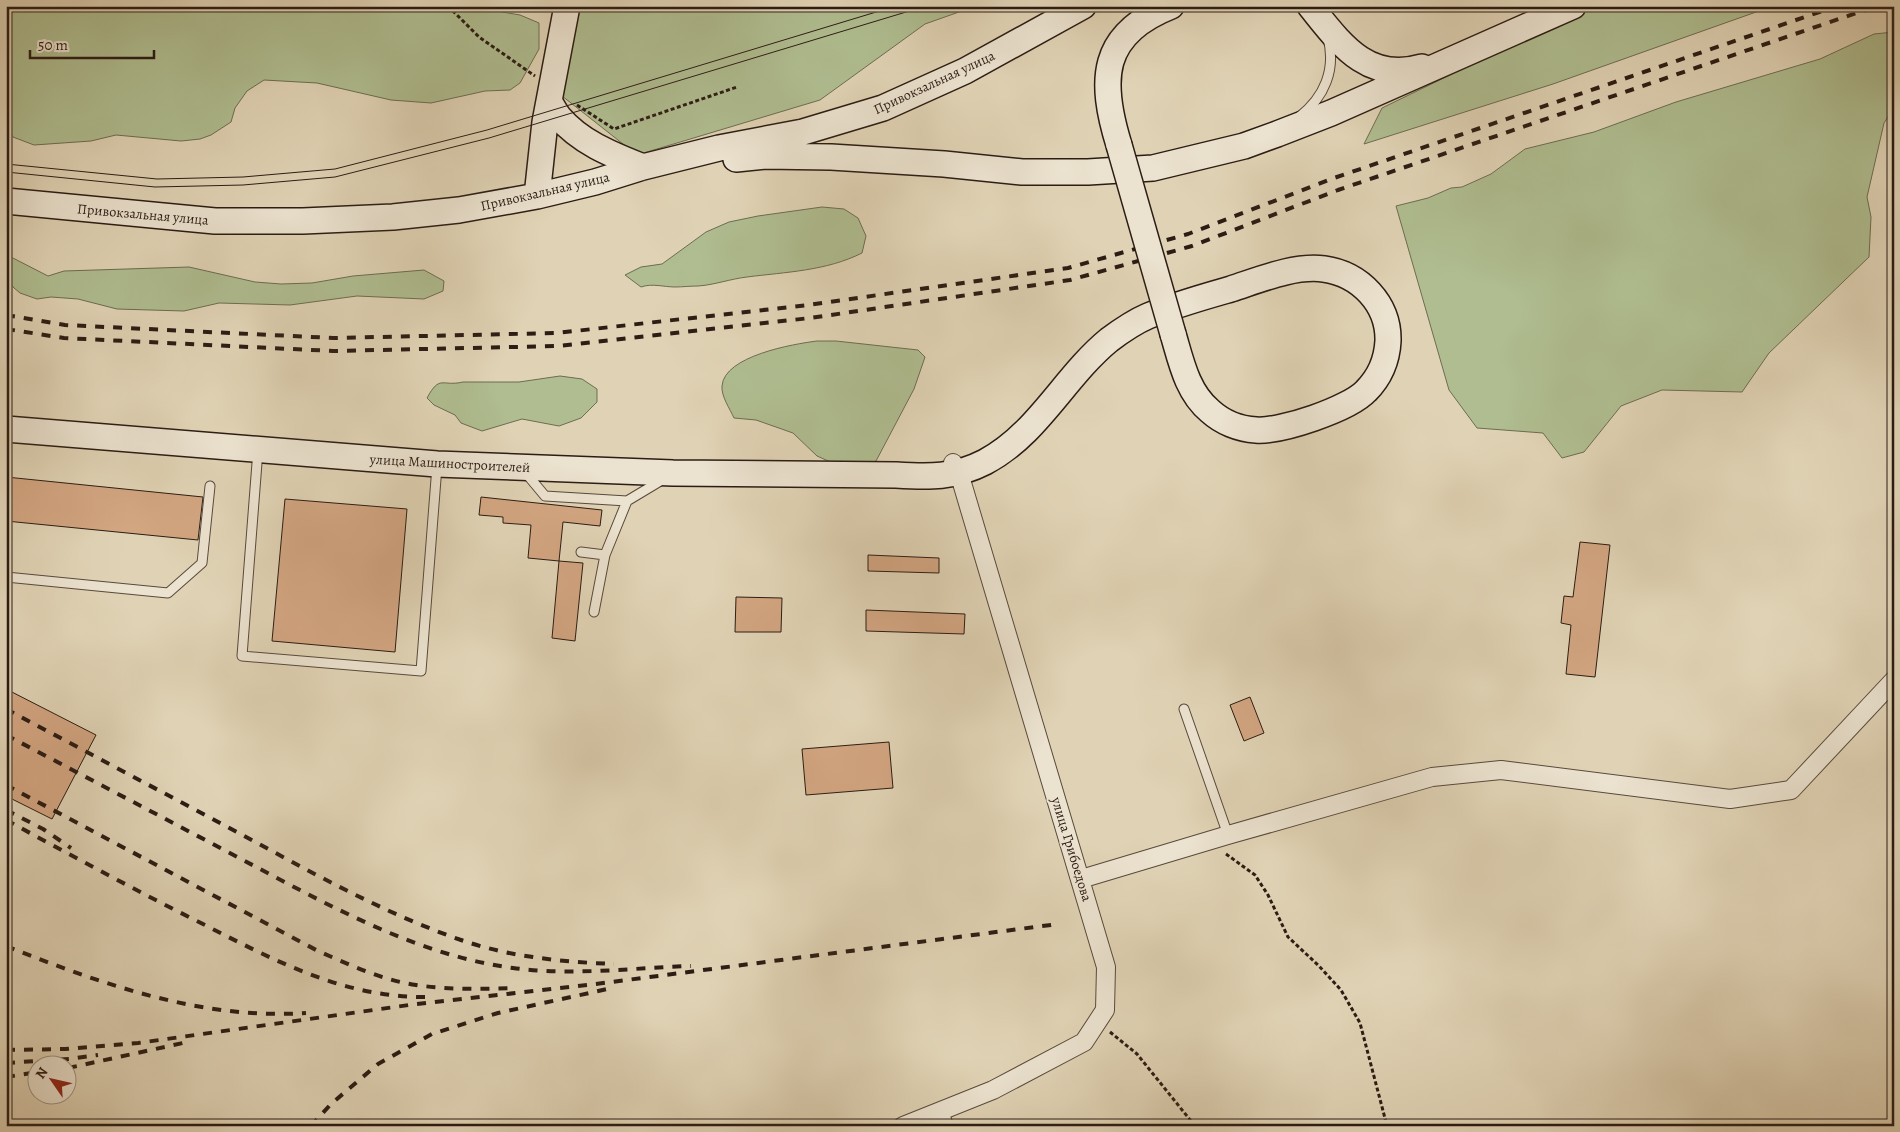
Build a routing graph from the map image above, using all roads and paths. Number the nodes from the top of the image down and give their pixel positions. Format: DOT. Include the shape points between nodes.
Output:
graph roads {
  1 [pos="448,6"];
  2 [pos="567,6"];
  3 [pos="1083,6"];
  4 [pos="1147,6"];
  5 [pos="1171,6"];
  6 [pos="1573,6"];
  7 [pos="1318,16"];
  8 [pos="1461,56"];
  9 [pos="737,87"];
  10 [pos="550,94"];
  11 [pos="1277,134"];
  12 [pos="1114,146"];
  13 [pos="643,167"];
  14 [pos="595,182"];
  15 [pos="538,196"];
  16 [pos="6,201"];
  17 [pos="6,429"];
  18 [pos="258,450"];
  19 [pos="437,464"];
  20 [pos="955,467"];
  21 [pos="522,468"];
  22 [pos="673,473"];
  23 [pos="210,486"];
  24 [pos="627,501"];
  25 [pos="581,552"];
  26 [pos="605,555"];
  27 [pos="6,577"];
  28 [pos="594,612"];
  29 [pos="1894,680"];
  30 [pos="1184,709"];
  31 [pos="1228,835"];
  32 [pos="1196,844"];
  33 [pos="1081,879"];
  34 [pos="1097,1023"];
  35 [pos="946,1118"];
  36 [pos="902,1126"];
  37 [pos="1195,1126"];
  38 [pos="1387,1126"];
  1 -- 10 [label="path" via="479,37"];
  2 -- 10 [label="main road"];
  3 -- 13 [label="main road, Привокзальная улица" via="965,71 883,108 803,132"];
  4 -- 12 [label="main road" via="1114,32 1100,61 1098,96 1102,123"];
  5 -- 12 [label="main road" via="1137,24 1122,38 1113,55 1107,87"];
  6 -- 8 [label="main road"];
  7 -- 8 [label="main road" via="1340,44 1374,67 1396,71 1416,69"];
  7 -- 11 [label="lane" via="1331,51 1331,69 1320,94 1304,113"];
  8 -- 11 [label="main road"];
  9 -- 10 [label="path" via="614,129"];
  10 -- 13 [label="main road" via="559,117 593,145"];
  10 -- 15 [label="main road" via="544,122"];
  11 -- 14 [label="main road" via="1153,168 1022,172 934,163 765,156"];
  12 -- 20 [label="main road, улица Машиностроителей" via="1168,335 1180,387 1202,418 1221,431 1255,440 1269,439 1348,416 1363,407 1384,385 1391,372 1396,359 1397,326 1388,299 1379,287 1348,265 1324,259 1276,265 1178,294 1143,307 1128,315 1082,351 999,442"];
  13 -- 14 [label="main road, Привокзальная улица"];
  14 -- 15 [label="main road, Привокзальная улица"];
  15 -- 16 [label="main road, Привокзальная улица" via="459,210 303,222 215,221"];
  17 -- 18 [label="main road, улица Машиностроителей"];
  18 -- 19 [label="main road, улица Машиностроителей"];
  18 -- 19 [label="lane" via="242,656 422,671"];
  19 -- 21 [label="main road, улица Машиностроителей"];
  20 -- 22 [label="main road, улица Машиностроителей" via="896,474"];
  20 -- 33 [label="street, улица Грибоедова"];
  21 -- 22 [label="main road, улица Машиностроителей"];
  21 -- 24 [label="lane" via="545,496"];
  22 -- 24 [label="lane"];
  23 -- 27 [label="lane" via="202,563 168,593"];
  24 -- 26 [label="lane"];
  25 -- 26 [label="lane"];
  26 -- 28 [label="lane"];
  29 -- 31 [label="street" via="1791,790 1730,799 1501,770 1432,777"];
  30 -- 31 [label="lane"];
  31 -- 32 [label="street"];
  32 -- 33 [label="street"];
  32 -- 38 [label="path" via="1230,855 1255,875 1288,938 1341,990 1360,1023"];
  33 -- 34 [label="street, улица Грибоедова" via="1106,967 1105,1010"];
  34 -- 35 [label="street, улица Грибоедова" via="1084,1042"];
  34 -- 37 [label="path" via="1137,1054"];
  35 -- 36 [label="street, улица Грибоедова"];
}
